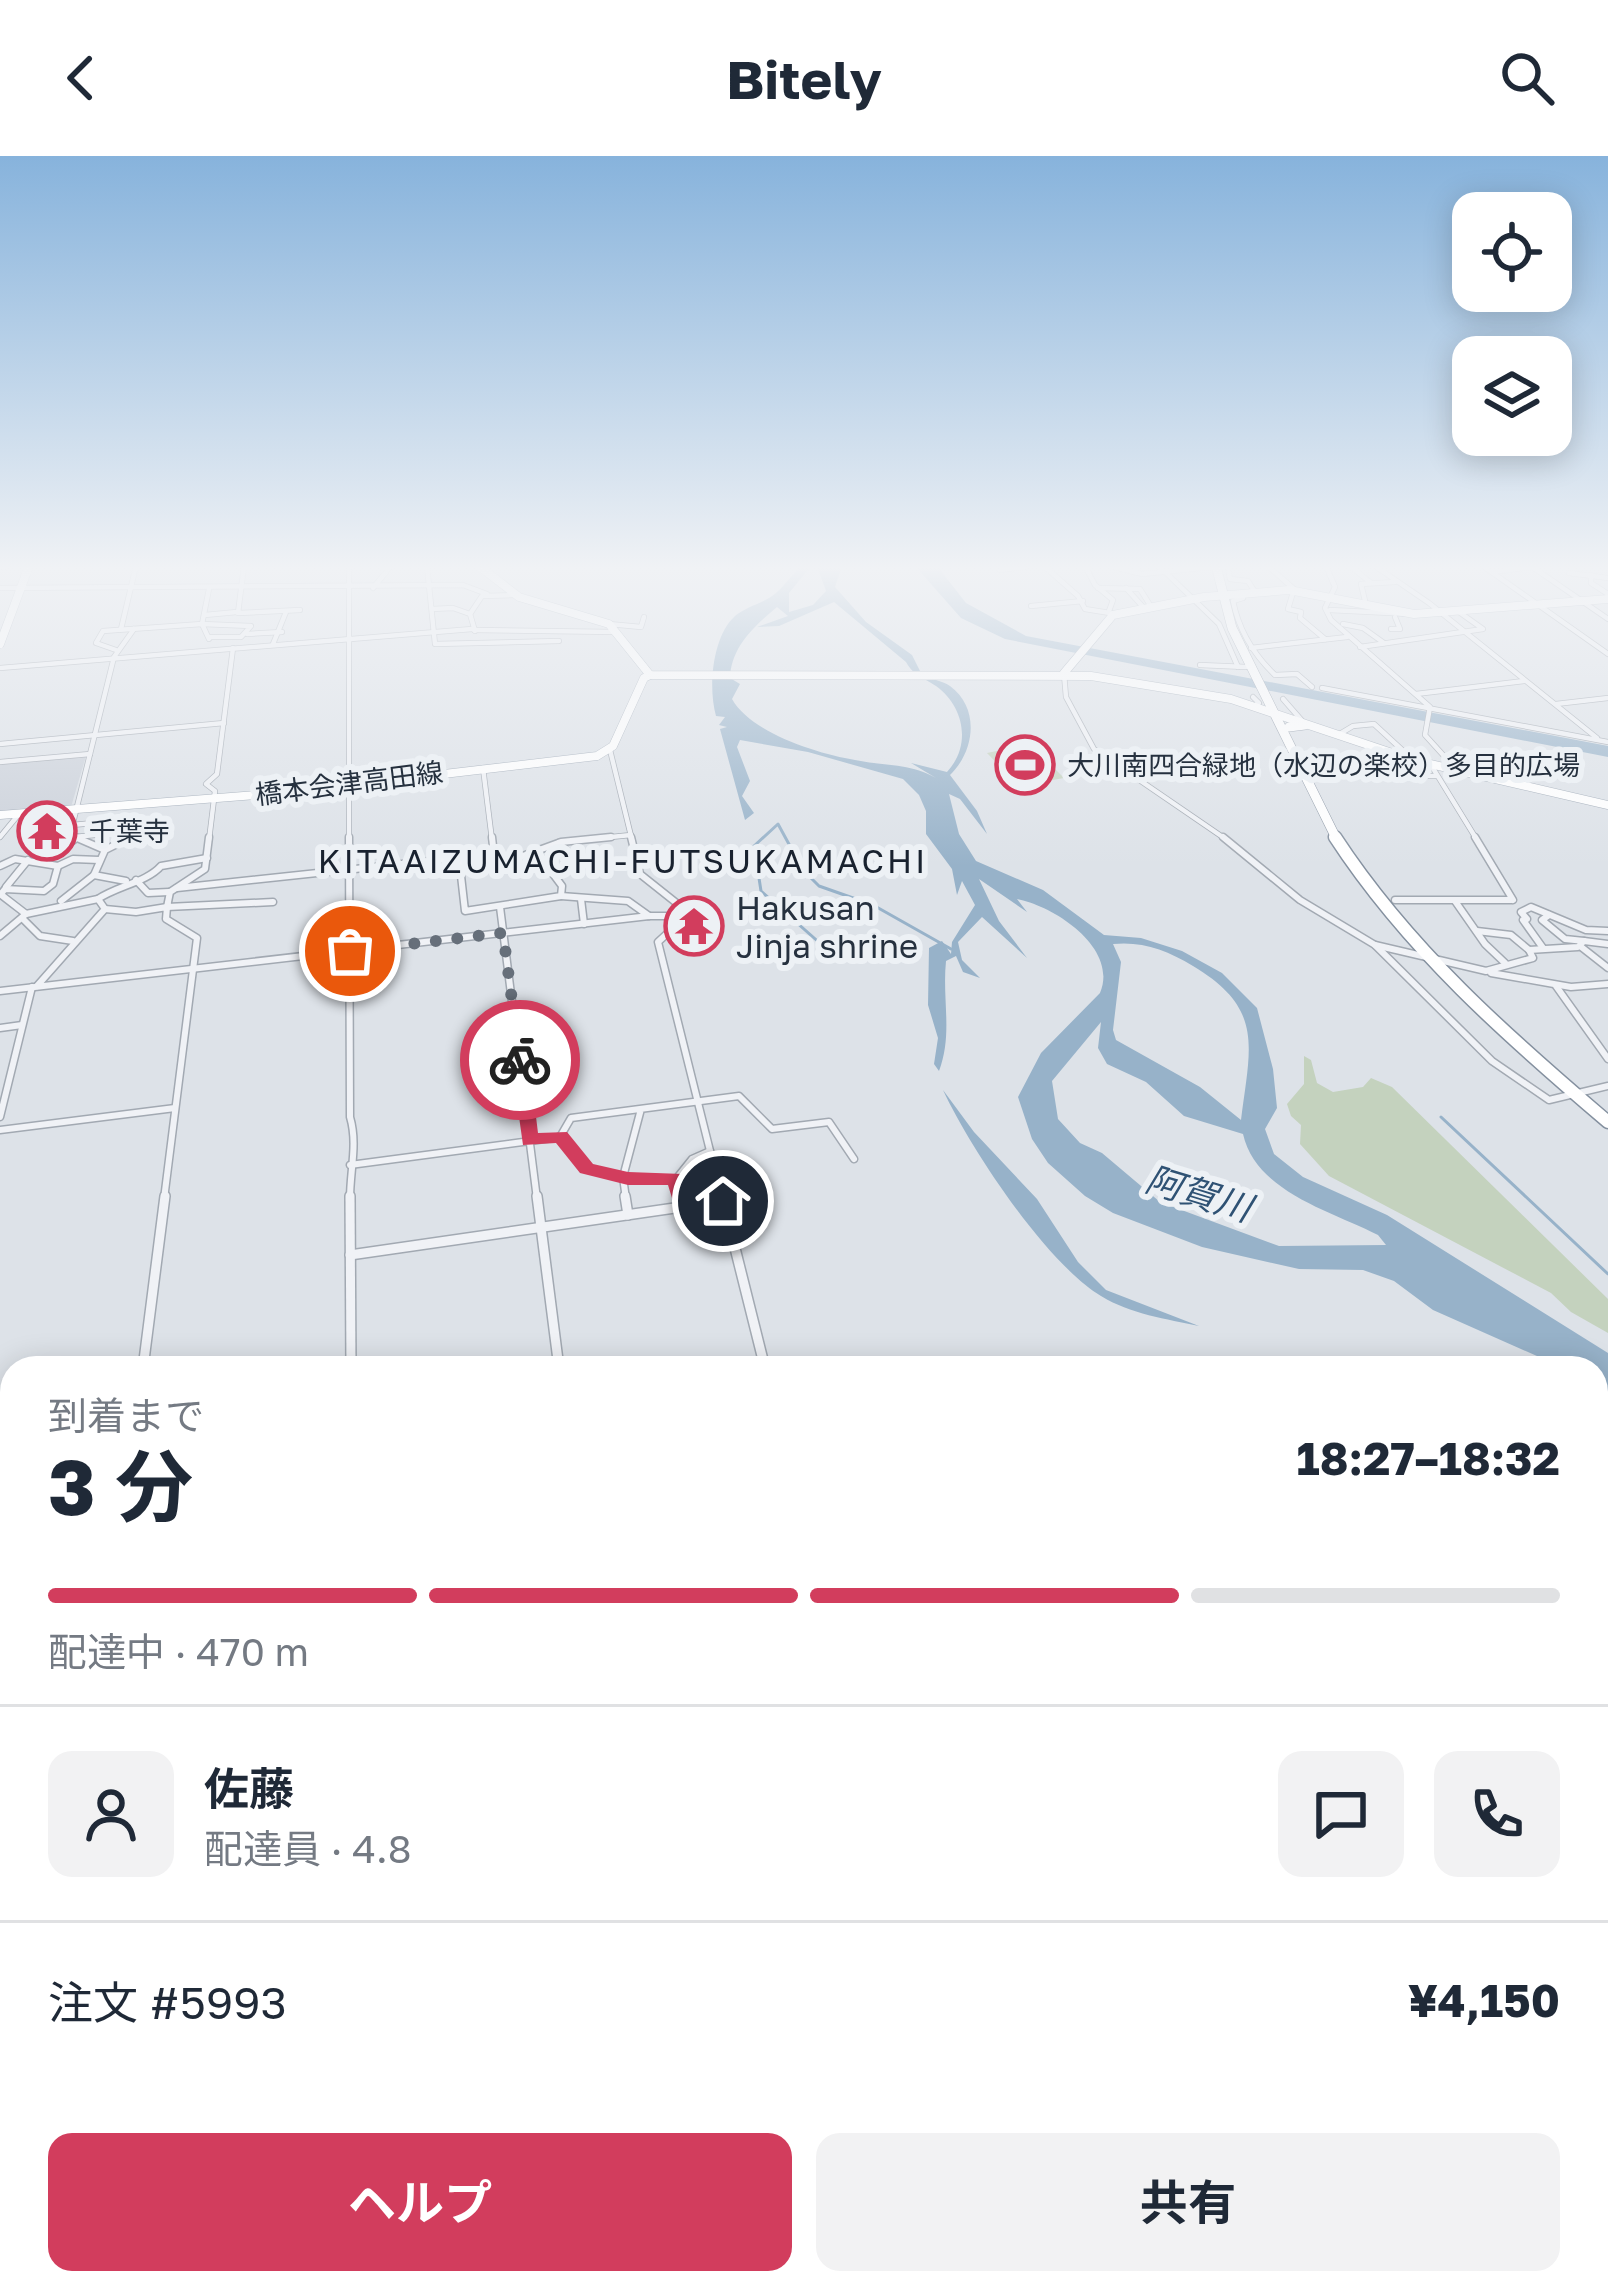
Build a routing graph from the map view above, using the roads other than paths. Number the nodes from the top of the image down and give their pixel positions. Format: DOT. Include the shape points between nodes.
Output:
graph roads {
  1 [pos="112,666"];
  2 [pos="233,666"];
  3 [pos="350,666"];
  4 [pos="643,666"];
  5 [pos="1069,666"];
  6 [pos="1210,666"];
  7 [pos="1252,666"];
  8 [pos="1252,666"];
  9 [pos="1254,666"];
  10 [pos="1382,666"];
  11 [pos="1504,666"];
  12 [pos="1254,669"];
  13 [pos="1064,673"];
  14 [pos="650,675"];
  15 [pos="1524,682"];
  16 [pos="1312,687"];
  17 [pos="1322,688"];
  18 [pos="1414,694"];
  19 [pos="1608,698"];
  20 [pos="1553,704"];
  21 [pos="1430,709"];
  22 [pos="1284,712"];
  23 [pos="224,723"];
  24 [pos="94,735"];
  25 [pos="1336,736"];
  26 [pos="1599,740"];
  27 [pos="1608,742"];
  28 [pos="0,744"];
  29 [pos="610,750"];
  30 [pos="90,754"];
  31 [pos="1413,760"];
  32 [pos="0,762"];
  33 [pos="1431,765"];
  34 [pos="1454,767"];
  35 [pos="483,769"];
  36 [pos="1366,776"];
  37 [pos="1438,776"];
  38 [pos="349,784"];
  39 [pos="214,798"];
  40 [pos="1608,805"];
  41 [pos="76,809"];
  42 [pos="19,814"];
  43 [pos="0,815"];
  44 [pos="72,825"];
  45 [pos="136,831"];
  46 [pos="631,836"];
  47 [pos="0,837"];
  48 [pos="74,838"];
  49 [pos="134,842"];
  50 [pos="559,843"];
  51 [pos="117,844"];
  52 [pos="105,850"];
  53 [pos="536,850"];
  54 [pos="494,855"];
  55 [pos="207,858"];
  56 [pos="459,858"];
  57 [pos="28,860"];
  58 [pos="99,860"];
  59 [pos="44,861"];
  60 [pos="580,865"];
  61 [pos="0,866"];
  62 [pos="58,866"];
  63 [pos="350,869"];
  64 [pos="94,875"];
  65 [pos="131,880"];
  66 [pos="174,890"];
  67 [pos="2,892"];
  68 [pos="561,896"];
  69 [pos="581,898"];
  70 [pos="98,899"];
  71 [pos="1395,900"];
  72 [pos="1454,900"];
  73 [pos="274,902"];
  74 [pos="55,905"];
  75 [pos="167,907"];
  76 [pos="500,907"];
  77 [pos="105,909"];
  78 [pos="1550,914"];
  79 [pos="24,916"];
  80 [pos="649,916"];
  81 [pos="685,916"];
  82 [pos="584,924"];
  83 [pos="1477,931"];
  84 [pos="1591,931"];
  85 [pos="1608,931"];
  86 [pos="503,933"];
  87 [pos="0,936"];
  88 [pos="74,941"];
  89 [pos="1582,944"];
  90 [pos="1608,944"];
  91 [pos="1375,945"];
  92 [pos="1529,950"];
  93 [pos="1544,950"];
  94 [pos="350,951"];
  95 [pos="1430,955"];
  96 [pos="1505,963"];
  97 [pos="1608,968"];
  98 [pos="193,969"];
  99 [pos="1486,971"];
  100 [pos="1608,984"];
  101 [pos="1555,985"];
  102 [pos="34,987"];
  103 [pos="0,991"];
  104 [pos="22,1025"];
  105 [pos="0,1028"];
  106 [pos="1608,1060"];
  107 [pos="1608,1086"];
  108 [pos="1577,1092"];
  109 [pos="698,1101"];
  110 [pos="175,1108"];
  111 [pos="641,1109"];
  112 [pos="0,1117"];
  113 [pos="1608,1118"];
  114 [pos="0,1130"];
  115 [pos="560,1137"];
  116 [pos="530,1140"];
  117 [pos="710,1151"];
  118 [pos="854,1159"];
  119 [pos="350,1165"];
  120 [pos="622,1177"];
  121 [pos="676,1179"];
  122 [pos="723,1201"];
  123 [pos="683,1207"];
  124 [pos="628,1215"];
  125 [pos="541,1227"];
  126 [pos="350,1255"];
  127 [pos="144,1356"];
  128 [pos="350,1356"];
  129 [pos="557,1356"];
  130 [pos="762,1356"];
  1 -- 24 [label="street"];
  2 -- 23 [label="street"];
  3 -- 38 [label="street"];
  4 -- 14 [label="main road"];
  5 -- 13 [label="main road"];
  6 -- 12 [label="street"];
  7 -- 12 [label="highway"];
  8 -- 12 [label="street"];
  9 -- 12 [label="street"];
  10 -- 18 [label="street"];
  11 -- 15 [label="street"];
  12 -- 16 [label="street" via="1297,674"];
  12 -- 22 [label="highway"];
  13 -- 14 [label="main road"];
  13 -- 22 [label="main road"];
  13 -- 91 [label="street" via="1066,697 1094,749"];
  14 -- 29 [label="main road"];
  15 -- 18 [label="street"];
  15 -- 20 [label="street"];
  17 -- 21 [label="street"];
  18 -- 21 [label="street"];
  19 -- 20 [label="street"];
  20 -- 26 [label="street"];
  21 -- 26 [label="street"];
  21 -- 34 [label="street" via="1425,735"];
  22 -- 25 [label="main road"];
  22 -- 95 [label="highway" via="1330,828"];
  23 -- 24 [label="street"];
  23 -- 39 [label="street" via="218,774 206,784"];
  24 -- 28 [label="street"];
  24 -- 30 [label="street"];
  25 -- 31 [label="main road"];
  25 -- 31 [label="street" via="1375,724"];
  26 -- 27 [label="street"];
  29 -- 35 [label="main road, 橋本会津高田線"];
  29 -- 46 [label="street"];
  30 -- 32 [label="street"];
  30 -- 41 [label="street"];
  31 -- 33 [label="main road"];
  33 -- 34 [label="main road"];
  33 -- 37 [label="street"];
  34 -- 40 [label="main road"];
  35 -- 38 [label="main road, 橋本会津高田線"];
  35 -- 54 [label="street"];
  36 -- 37 [label="street"];
  37 -- 72 [label="street" via="1513,900"];
  38 -- 39 [label="main road, 橋本会津高田線"];
  38 -- 63 [label="street"];
  39 -- 41 [label="main road, 橋本会津高田線"];
  39 -- 55 [label="street"];
  41 -- 42 [label="main road, 橋本会津高田線"];
  41 -- 44 [label="street"];
  42 -- 43 [label="main road, 橋本会津高田線"];
  42 -- 47 [label="street"];
  44 -- 45 [label="street" via="137,819"];
  44 -- 48 [label="street"];
  45 -- 48 [label="street"];
  45 -- 49 [label="street"];
  46 -- 50 [label="street"];
  46 -- 81 [label="street" via="642,877"];
  48 -- 52 [label="street"];
  48 -- 59 [label="street"];
  50 -- 53 [label="street"];
  50 -- 60 [label="street"];
  51 -- 52 [label="street"];
  52 -- 58 [label="street"];
  53 -- 54 [label="street"];
  53 -- 68 [label="street"];
  54 -- 56 [label="street"];
  55 -- 65 [label="street"];
  55 -- 66 [label="street" via="204,872"];
  56 -- 63 [label="street"];
  56 -- 76 [label="street" via="465,911"];
  57 -- 59 [label="street"];
  57 -- 61 [label="street"];
  57 -- 67 [label="street"];
  58 -- 62 [label="street"];
  58 -- 64 [label="street"];
  59 -- 62 [label="street"];
  62 -- 67 [label="street" via="44,891"];
  63 -- 66 [label="street"];
  63 -- 94 [label="street"];
  64 -- 65 [label="street"];
  64 -- 74 [label="street"];
  65 -- 66 [label="street" via="148,893"];
  65 -- 70 [label="street"];
  66 -- 75 [label="street"];
  67 -- 79 [label="street"];
  68 -- 69 [label="street"];
  68 -- 76 [label="street"];
  69 -- 80 [label="street" via="628,901"];
  69 -- 82 [label="street"];
  70 -- 74 [label="street"];
  70 -- 77 [label="street"];
  71 -- 72 [label="street"];
  72 -- 83 [label="street"];
  73 -- 75 [label="street"];
  74 -- 79 [label="street"];
  75 -- 77 [label="street"];
  75 -- 98 [label="street" via="166,920 196,935"];
  76 -- 86 [label="street"];
  77 -- 88 [label="street"];
  78 -- 84 [label="street"];
  78 -- 89 [label="street" via="1542,919"];
  78 -- 93 [label="street" via="1521,912"];
  79 -- 87 [label="street"];
  79 -- 88 [label="street" via="40,936"];
  80 -- 81 [label="street"];
  80 -- 82 [label="street"];
  81 -- 109 [label="street" via="658,942"];
  82 -- 86 [label="street"];
  83 -- 92 [label="street" via="1510,935"];
  83 -- 96 [label="street"];
  84 -- 85 [label="street"];
  84 -- 89 [label="street"];
  86 -- 94 [label="street"];
  86 -- 116 [label="street"];
  88 -- 102 [label="street"];
  89 -- 90 [label="street"];
  89 -- 93 [label="street"];
  89 -- 97 [label="street"];
  91 -- 95 [label="street"];
  91 -- 108 [label="street" via="1492,1061 1549,1100"];
  92 -- 93 [label="street"];
  92 -- 96 [label="street" via="1533,958"];
  94 -- 98 [label="street"];
  94 -- 119 [label="street" via="350,1117 357,1140"];
  95 -- 99 [label="street"];
  95 -- 108 [label="highway"];
  96 -- 99 [label="street"];
  98 -- 102 [label="street"];
  98 -- 110 [label="street"];
  99 -- 101 [label="street"];
  100 -- 101 [label="street"];
  101 -- 106 [label="street"];
  102 -- 103 [label="street"];
  102 -- 104 [label="street"];
  104 -- 105 [label="street"];
  104 -- 112 [label="street"];
  107 -- 108 [label="street"];
  108 -- 113 [label="highway"];
  109 -- 111 [label="street"];
  109 -- 117 [label="street"];
  109 -- 118 [label="street" via="741,1097 774,1130 829,1122"];
  110 -- 114 [label="street"];
  110 -- 127 [label="street"];
  111 -- 115 [label="street" via="571,1118"];
  111 -- 120 [label="street"];
  115 -- 116 [label="street"];
  115 -- 120 [label="street" via="586,1168"];
  116 -- 119 [label="street"];
  116 -- 125 [label="street"];
  117 -- 121 [label="street"];
  117 -- 122 [label="street"];
  119 -- 126 [label="street"];
  120 -- 121 [label="street"];
  120 -- 124 [label="street"];
  121 -- 123 [label="street"];
  122 -- 123 [label="street"];
  122 -- 130 [label="street"];
  123 -- 124 [label="street"];
  124 -- 125 [label="street"];
  125 -- 126 [label="street"];
  125 -- 129 [label="street"];
  126 -- 128 [label="street"];
}
